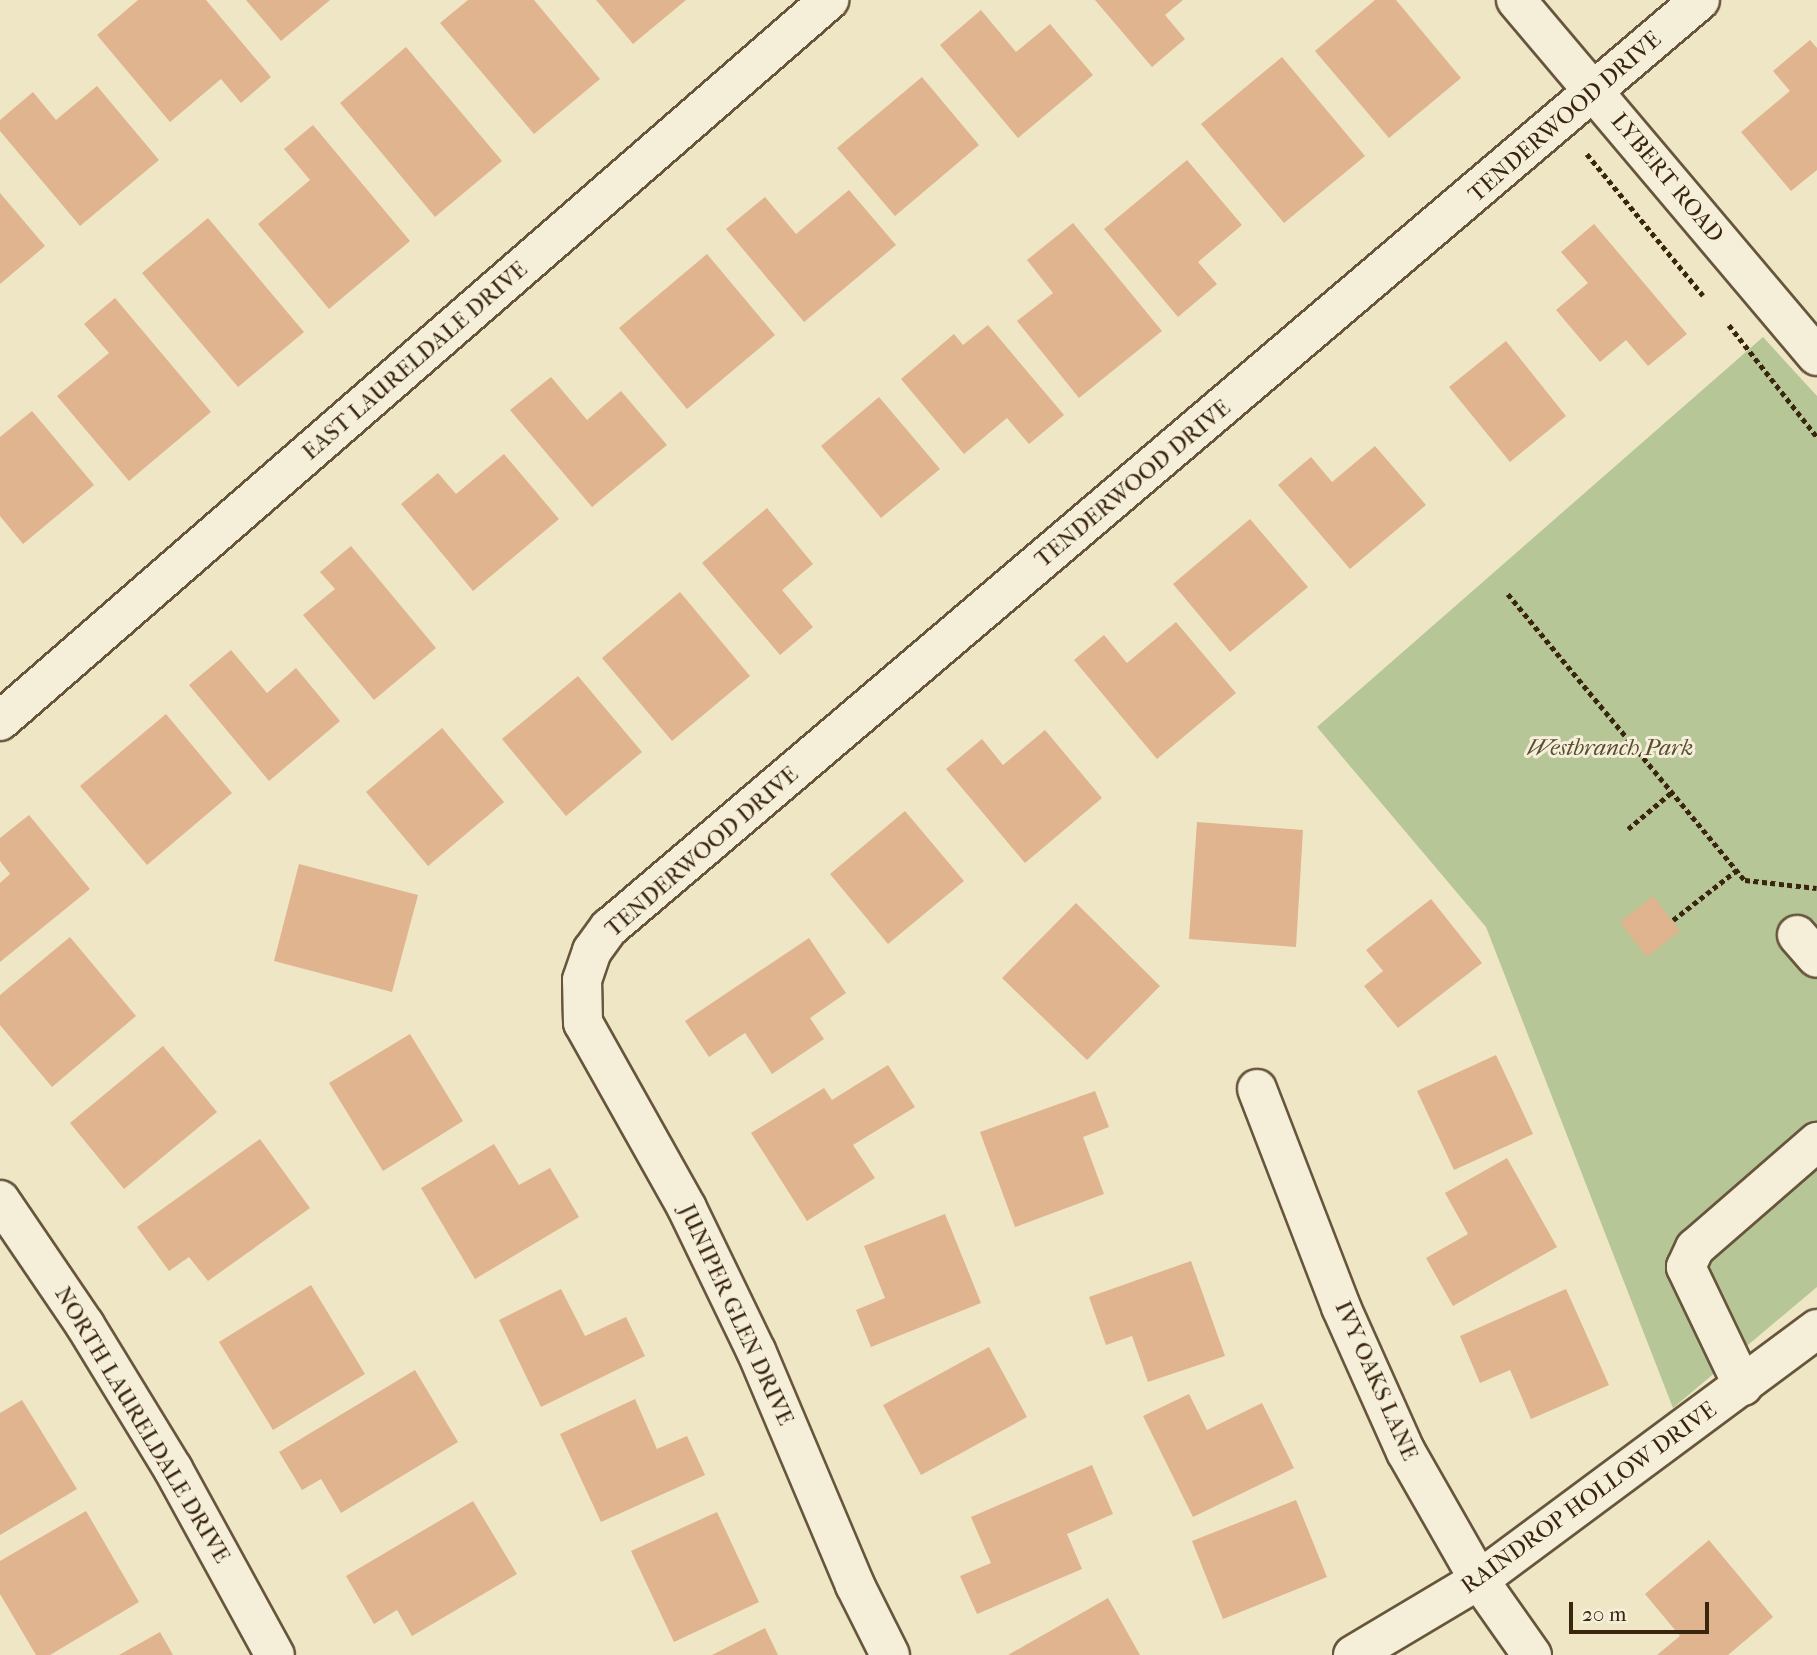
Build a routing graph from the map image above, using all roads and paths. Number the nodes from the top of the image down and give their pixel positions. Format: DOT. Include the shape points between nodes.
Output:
graph roads {
  1 [pos="829,0"];
  2 [pos="1517,0"];
  3 [pos="1700,0"];
  4 [pos="1596,93"];
  5 [pos="1586,157"];
  6 [pos="1713,306"];
  7 [pos="1722,317"];
  8 [pos="1817,356"];
  9 [pos="1817,438"];
  10 [pos="1508,594"];
  11 [pos="0,721"];
  12 [pos="1672,792"];
  13 [pos="1628,829"];
  14 [pos="1737,870"];
  15 [pos="1817,888"];
  16 [pos="1673,920"];
  17 [pos="582,980"];
  18 [pos="1257,1089"];
  19 [pos="1817,1142"];
  20 [pos="0,1200"];
  21 [pos="1817,1329"];
  22 [pos="1743,1386"];
  23 [pos="1479,1580"];
  24 [pos="275,1655"];
  25 [pos="890,1655"];
  26 [pos="1353,1655"];
  27 [pos="1532,1655"];
  1 -- 11 [label="street, EAST LAURELDALE DRIVE"];
  2 -- 4 [label="street, LYBERT ROAD"];
  3 -- 4 [label="street, TENDERWOOD DRIVE"];
  4 -- 8 [label="street, LYBERT ROAD"];
  4 -- 17 [label="street, TENDERWOOD DRIVE" via="609,928 592,951"];
  5 -- 6 [label="path"];
  7 -- 9 [label="path"];
  10 -- 12 [label="path"];
  12 -- 13 [label="path"];
  12 -- 14 [label="path"];
  14 -- 15 [label="path" via="1745,880"];
  14 -- 16 [label="path"];
  17 -- 25 [label="street, JUNIPER GLEN DRIVE" via="583,1023 687,1208 739,1315"];
  18 -- 23 [label="street, IVY OAKS LANE" via="1341,1307 1406,1452"];
  19 -- 22 [label="street" via="1695,1248 1686,1267"];
  20 -- 24 [label="street, NORTH LAURELDALE DRIVE" via="173,1469"];
  21 -- 22 [label="street, RAINDROP HOLLOW DRIVE"];
  22 -- 23 [label="street, RAINDROP HOLLOW DRIVE"];
  23 -- 26 [label="street, RAINDROP HOLLOW DRIVE"];
  23 -- 27 [label="street, IVY OAKS LANE"];
}
